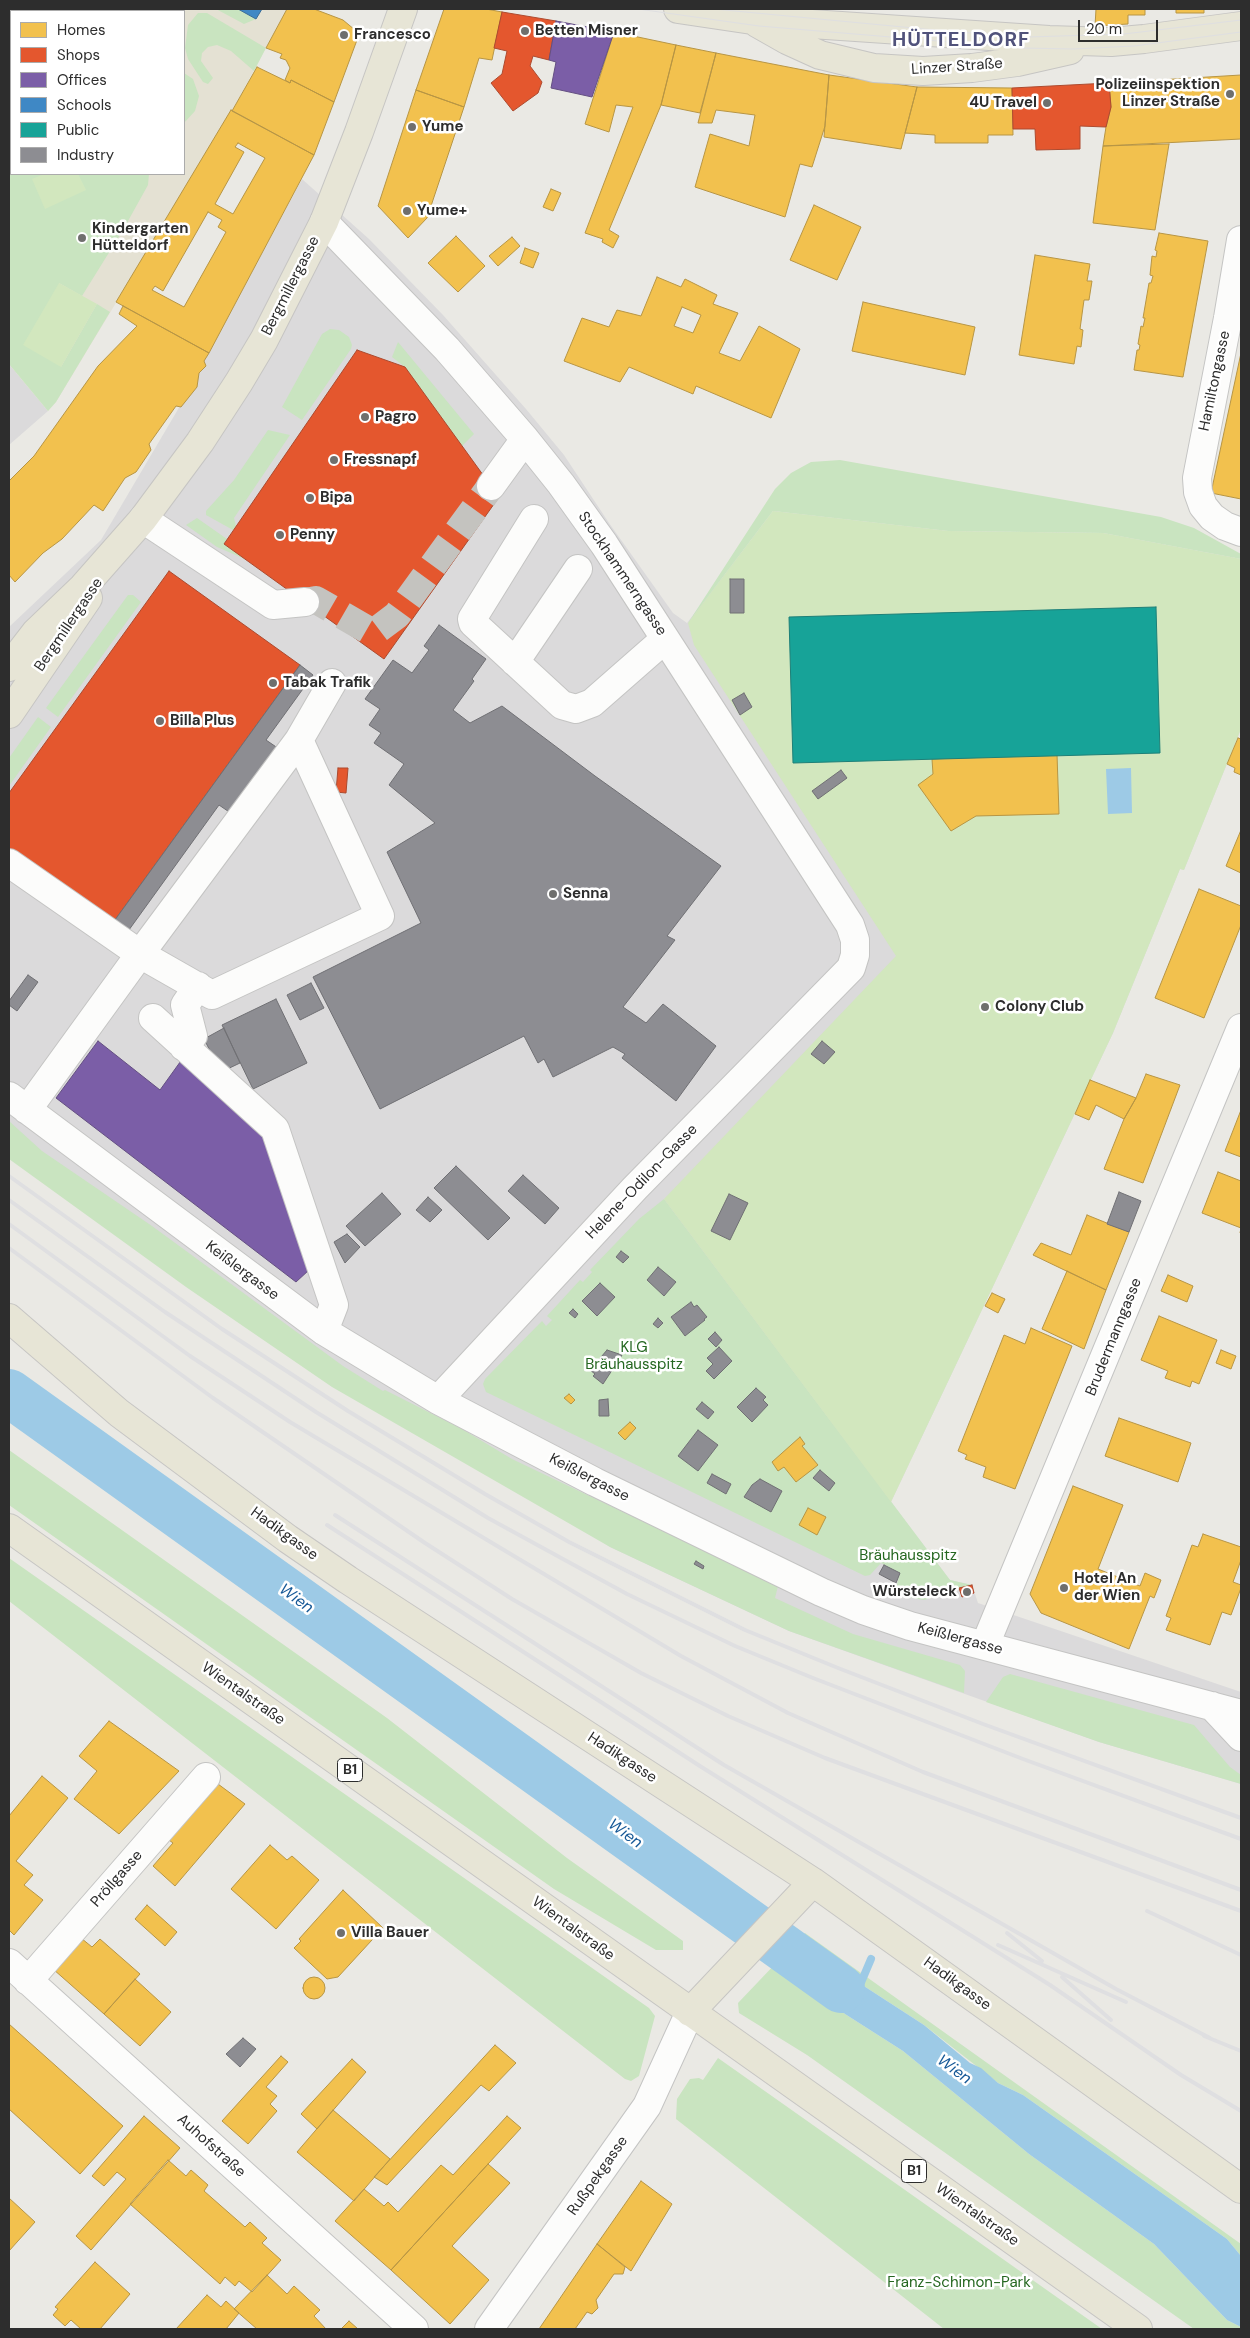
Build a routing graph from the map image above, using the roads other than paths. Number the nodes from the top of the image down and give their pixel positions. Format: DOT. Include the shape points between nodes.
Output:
graph roads {
  1 [pos="403,9"];
  2 [pos="678,9"];
  3 [pos="785,15"];
  4 [pos="752,20"];
  5 [pos="1241,26"];
  6 [pos="1111,42"];
  7 [pos="324,222"];
  8 [pos="1241,240"];
  9 [pos="525,439"];
  10 [pos="491,486"];
  11 [pos="534,519"];
  12 [pos="136,528"];
  13 [pos="1241,532"];
  14 [pos="578,569"];
  15 [pos="305,602"];
  16 [pos="665,639"];
  17 [pos="515,662"];
  18 [pos="9,666"];
  19 [pos="332,683"];
  20 [pos="9,714"];
  21 [pos="299,740"];
  22 [pos="9,862"];
  23 [pos="140,954"];
  24 [pos="850,968"];
  25 [pos="198,986"];
  26 [pos="153,1018"];
  27 [pos="1241,1028"];
  28 [pos="184,1047"];
  29 [pos="18,1103"];
  30 [pos="9,1318"];
  31 [pos="324,1332"];
  32 [pos="438,1400"];
  33 [pos="9,1528"];
  34 [pos="985,1646"];
  35 [pos="1211,1705"];
  36 [pos="1241,1714"];
  37 [pos="1241,1737"];
  38 [pos="206,1777"];
  39 [pos="806,1888"];
  40 [pos="19,1972"];
  41 [pos="690,2012"];
  42 [pos="1241,2189"];
  43 [pos="414,2329"];
  44 [pos="489,2329"];
  45 [pos="1138,2329"];
  1 -- 7 [label="main road, Bergmillergasse"];
  2 -- 4 [label="main road, Linzer Straße"];
  3 -- 4 [label="main road, Linzer Straße"];
  3 -- 6 [label="main road, Linzer Straße" via="979,36"];
  4 -- 6 [label="main road, Linzer Straße" via="820,55 874,68 923,71 1017,62"];
  5 -- 6 [label="main road, Linzer Straße"];
  7 -- 9 [label="street, Stockhammerngasse" via="447,349"];
  7 -- 12 [label="main road, Bergmillergasse" via="239,382 200,442"];
  8 -- 13 [label="street, Hamiltongasse" via="1198,462 1198,492 1203,506 1224,526"];
  9 -- 10 [label="street"];
  9 -- 16 [label="street, Stockhammerngasse" via="583,515"];
  11 -- 17 [label="street" via="472,619"];
  12 -- 15 [label="street" via="273,605"];
  12 -- 18 [label="main road, Bergmillergasse" via="36,632"];
  12 -- 20 [label="main road, Bergmillergasse"];
  14 -- 17 [label="street"];
  16 -- 17 [label="street" via="592,703 576,709 562,705"];
  16 -- 24 [label="street, Stockhammerngasse" via="850,925 855,955"];
  19 -- 21 [label="street"];
  21 -- 23 [label="street"];
  21 -- 25 [label="street" via="380,916 212,995"];
  22 -- 23 [label="street"];
  23 -- 25 [label="street"];
  23 -- 29 [label="street"];
  24 -- 32 [label="street, Helene-Odilon-Gasse" via="635,1188"];
  25 -- 28 [label="street" via="185,1005 193,1036"];
  26 -- 28 [label="street"];
  27 -- 34 [label="street, Brudermanngasse"];
  28 -- 31 [label="street" via="275,1129 334,1306"];
  29 -- 31 [label="street, Keißlergasse"];
  30 -- 39 [label="main road, Hadikgasse" via="119,1413 288,1539"];
  31 -- 32 [label="street, Keißlergasse"];
  32 -- 34 [label="street, Keißlergasse" via="594,1482 821,1592 910,1626"];
  33 -- 41 [label="main road, Wientalstraße / B1"];
  34 -- 35 [label="street, Keißlergasse"];
  35 -- 36 [label="street, Keißlergasse"];
  35 -- 37 [label="street"];
  38 -- 40 [label="street, Pröllgasse"];
  39 -- 41 [label="main road"];
  39 -- 42 [label="main road, Hadikgasse"];
  40 -- 43 [label="street, Auhofstraße"];
  41 -- 44 [label="street, Rußpekgasse" via="647,2106"];
  41 -- 45 [label="main road, Wientalstraße / B1"];
}
